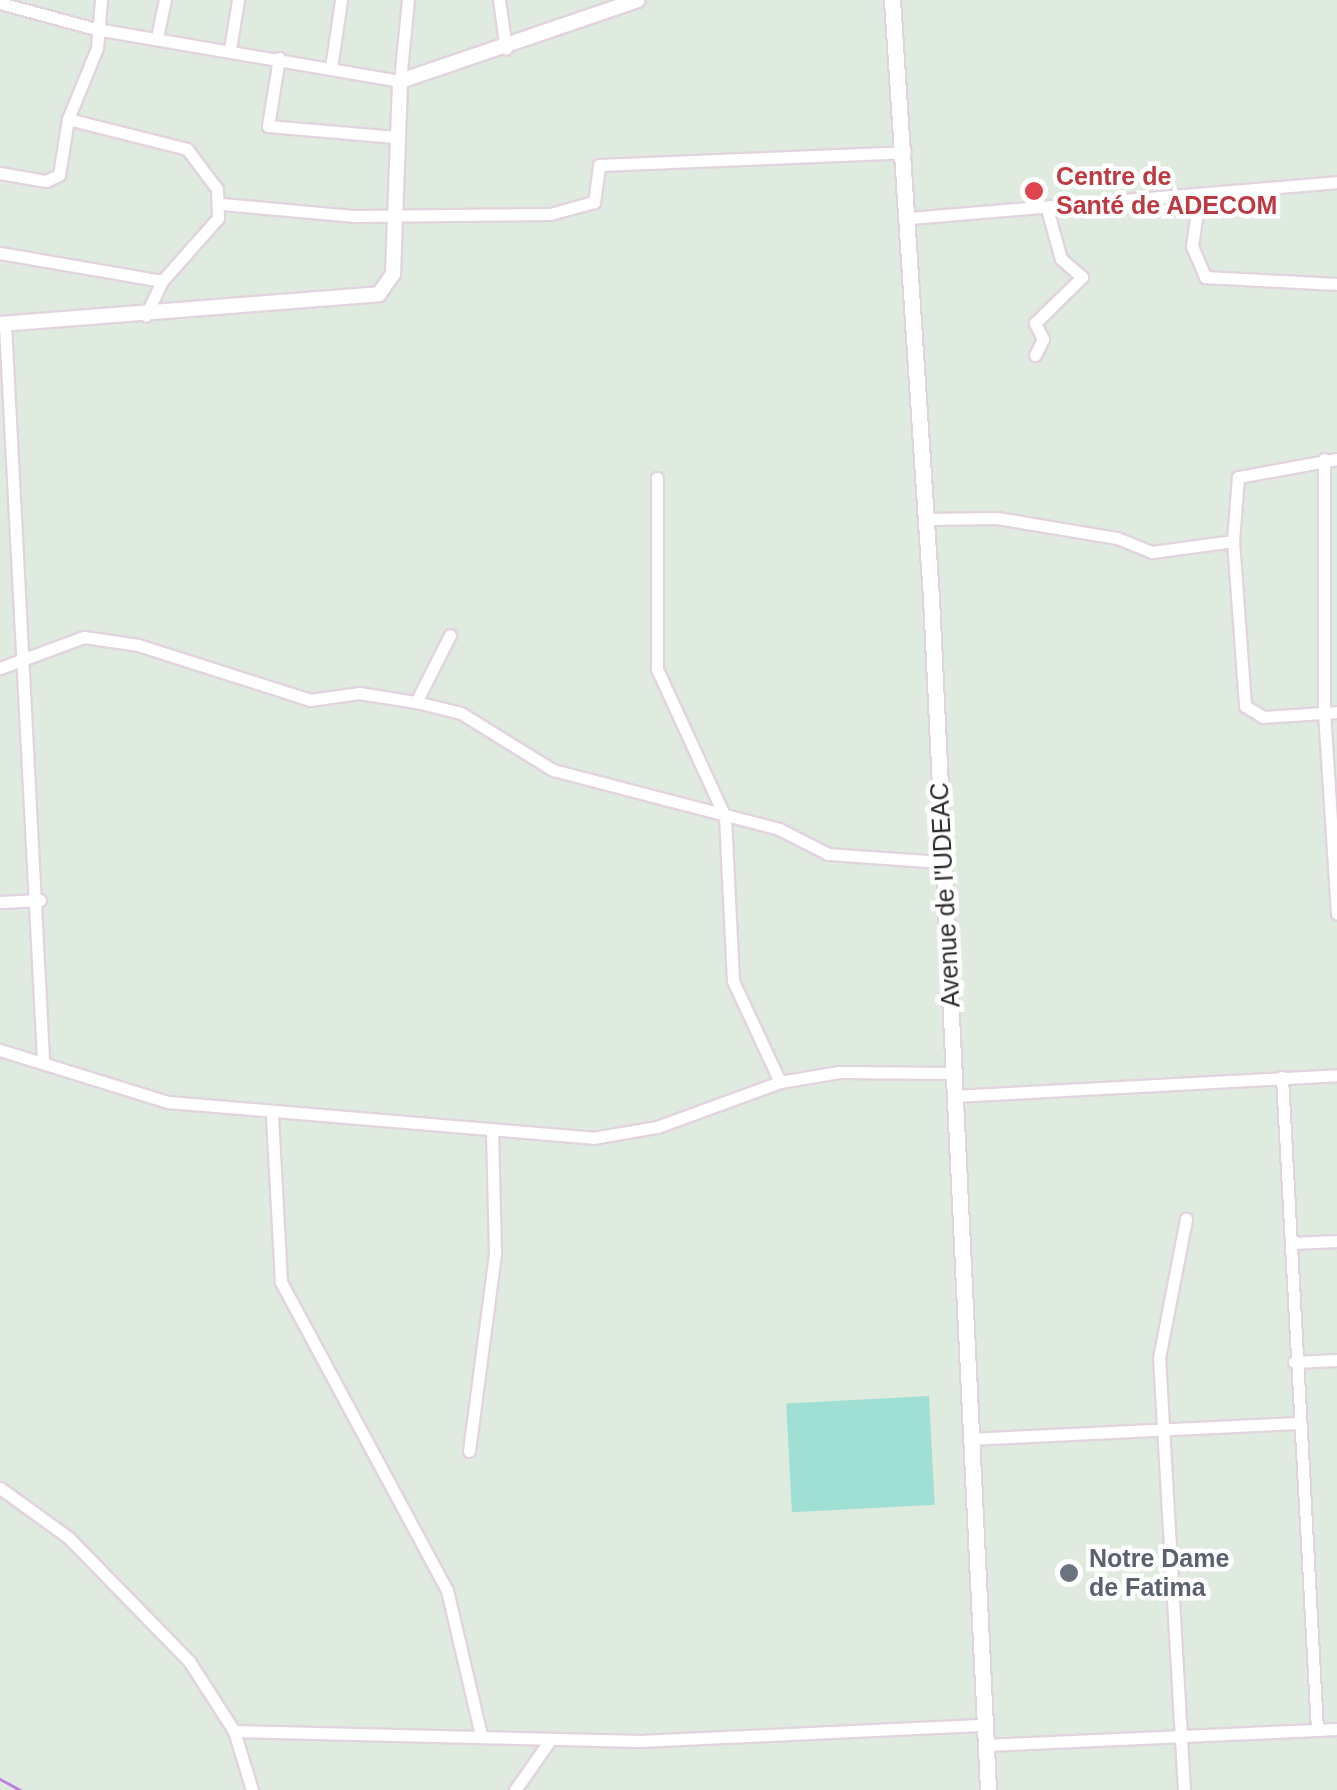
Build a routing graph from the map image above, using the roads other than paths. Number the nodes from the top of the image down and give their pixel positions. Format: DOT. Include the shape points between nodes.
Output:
graph roads {
  1 [pos="101,0"];
  2 [pos="165,0"];
  3 [pos="238,0"];
  4 [pos="340,0"];
  5 [pos="408,0"];
  6 [pos="500,0"];
  7 [pos="638,0"];
  8 [pos="892,0"];
  9 [pos="0,3"];
  10 [pos="96,29"];
  11 [pos="157,37"];
  12 [pos="230,49"];
  13 [pos="506,49"];
  14 [pos="279,58"];
  15 [pos="330,68"];
  16 [pos="400,81"];
  17 [pos="68,119"];
  18 [pos="396,137"];
  19 [pos="906,152"];
  20 [pos="0,173"];
  21 [pos="1337,182"];
  22 [pos="1199,197"];
  23 [pos="222,204"];
  24 [pos="1048,209"];
  25 [pos="396,216"];
  26 [pos="909,218"];
  27 [pos="0,252"];
  28 [pos="162,280"];
  29 [pos="1337,284"];
  30 [pos="146,316"];
  31 [pos="2,324"];
  32 [pos="1036,355"];
  33 [pos="1330,459"];
  34 [pos="657,478"];
  35 [pos="6,494"];
  36 [pos="926,519"];
  37 [pos="1233,541"];
  38 [pos="450,635"];
  39 [pos="24,660"];
  40 [pos="0,668"];
  41 [pos="416,702"];
  42 [pos="1331,712"];
  43 [pos="724,817"];
  44 [pos="944,862"];
  45 [pos="40,900"];
  46 [pos="0,902"];
  47 [pos="1337,914"];
  48 [pos="0,1050"];
  49 [pos="42,1058"];
  50 [pos="954,1073"];
  51 [pos="1337,1075"];
  52 [pos="1282,1077"];
  53 [pos="780,1082"];
  54 [pos="955,1096"];
  55 [pos="272,1116"];
  56 [pos="492,1129"];
  57 [pos="1186,1219"];
  58 [pos="1337,1240"];
  59 [pos="1292,1243"];
  60 [pos="1337,1360"];
  61 [pos="1294,1362"];
  62 [pos="1297,1423"];
  63 [pos="1163,1432"];
  64 [pos="969,1439"];
  65 [pos="470,1451"];
  66 [pos="0,1488"];
  67 [pos="985,1725"];
  68 [pos="1337,1729"];
  69 [pos="1316,1730"];
  70 [pos="234,1731"];
  71 [pos="481,1735"];
  72 [pos="1181,1737"];
  73 [pos="550,1740"];
  74 [pos="986,1744"];
  75 [pos="252,1790"];
  76 [pos="514,1790"];
  77 [pos="988,1790"];
  78 [pos="1184,1790"];
  1 -- 10 [label="street"];
  2 -- 11 [label="street"];
  3 -- 12 [label="street"];
  4 -- 15 [label="street"];
  5 -- 16 [label="street"];
  6 -- 13 [label="street"];
  7 -- 13 [label="street"];
  8 -- 19 [label="main road, Avenue de I'UDEAC"];
  9 -- 10 [label="street"];
  10 -- 11 [label="street"];
  10 -- 17 [label="street" via="97,48"];
  11 -- 12 [label="street"];
  12 -- 14 [label="street"];
  13 -- 16 [label="street"];
  14 -- 15 [label="street"];
  14 -- 18 [label="street" via="268,126"];
  15 -- 16 [label="street"];
  16 -- 18 [label="street"];
  17 -- 20 [label="street" via="54,180"];
  17 -- 23 [label="street" via="187,148"];
  18 -- 25 [label="street"];
  19 -- 25 [label="street" via="599,165 590,205 550,214"];
  19 -- 26 [label="main road, Avenue de I'UDEAC"];
  21 -- 22 [label="street"];
  22 -- 24 [label="street"];
  22 -- 29 [label="street" via="1192,246 1205,278"];
  23 -- 25 [label="street"];
  23 -- 28 [label="street"];
  24 -- 26 [label="street"];
  24 -- 32 [label="street" via="1061,259 1082,277 1036,322 1043,339"];
  25 -- 30 [label="street" via="393,274 379,294"];
  26 -- 36 [label="main road, Avenue de I'UDEAC"];
  27 -- 28 [label="street"];
  28 -- 30 [label="street"];
  30 -- 31 [label="street"];
  31 -- 35 [label="street"];
  33 -- 37 [label="street" via="1233,481"];
  33 -- 42 [label="street"];
  34 -- 43 [label="street" via="658,669"];
  35 -- 39 [label="street"];
  36 -- 37 [label="street" via="997,518 1117,538 1152,552"];
  36 -- 44 [label="main road, Avenue de I'UDEAC"];
  37 -- 42 [label="street" via="1245,706 1263,717"];
  38 -- 41 [label="street"];
  39 -- 40 [label="street"];
  39 -- 41 [label="street" via="84,637 138,645 310,700 358,693"];
  39 -- 45 [label="street"];
  41 -- 43 [label="street" via="461,713 553,770"];
  42 -- 47 [label="street"];
  43 -- 44 [label="street" via="779,830 828,854"];
  43 -- 53 [label="street" via="733,981"];
  44 -- 50 [label="main road, Avenue de I'UDEAC"];
  45 -- 46 [label="street"];
  45 -- 49 [label="street"];
  48 -- 49 [label="street"];
  49 -- 55 [label="street" via="168,1102"];
  50 -- 53 [label="street" via="839,1072"];
  50 -- 54 [label="main road, Avenue de I'UDEAC"];
  51 -- 52 [label="street"];
  52 -- 54 [label="street"];
  52 -- 59 [label="street"];
  53 -- 56 [label="street" via="628,1135"];
  54 -- 64 [label="main road, Avenue de I'UDEAC"];
  55 -- 56 [label="street"];
  55 -- 71 [label="street" via="280,1282 447,1590"];
  56 -- 65 [label="street" via="495,1253"];
  57 -- 63 [label="street" via="1159,1358"];
  58 -- 59 [label="street"];
  59 -- 61 [label="street"];
  60 -- 61 [label="street"];
  61 -- 62 [label="street"];
  62 -- 63 [label="street"];
  62 -- 69 [label="street"];
  63 -- 64 [label="street"];
  63 -- 72 [label="street"];
  64 -- 67 [label="main road, Avenue de I'UDEAC"];
  66 -- 70 [label="street" via="93,1561 189,1662"];
  67 -- 73 [label="street"];
  67 -- 74 [label="main road, Avenue de I'UDEAC"];
  68 -- 69 [label="street"];
  69 -- 72 [label="street"];
  70 -- 71 [label="street"];
  70 -- 75 [label="street"];
  71 -- 73 [label="street"];
  72 -- 74 [label="street"];
  72 -- 78 [label="street"];
  73 -- 76 [label="street"];
  74 -- 77 [label="main road, Avenue de I'UDEAC"];
}
